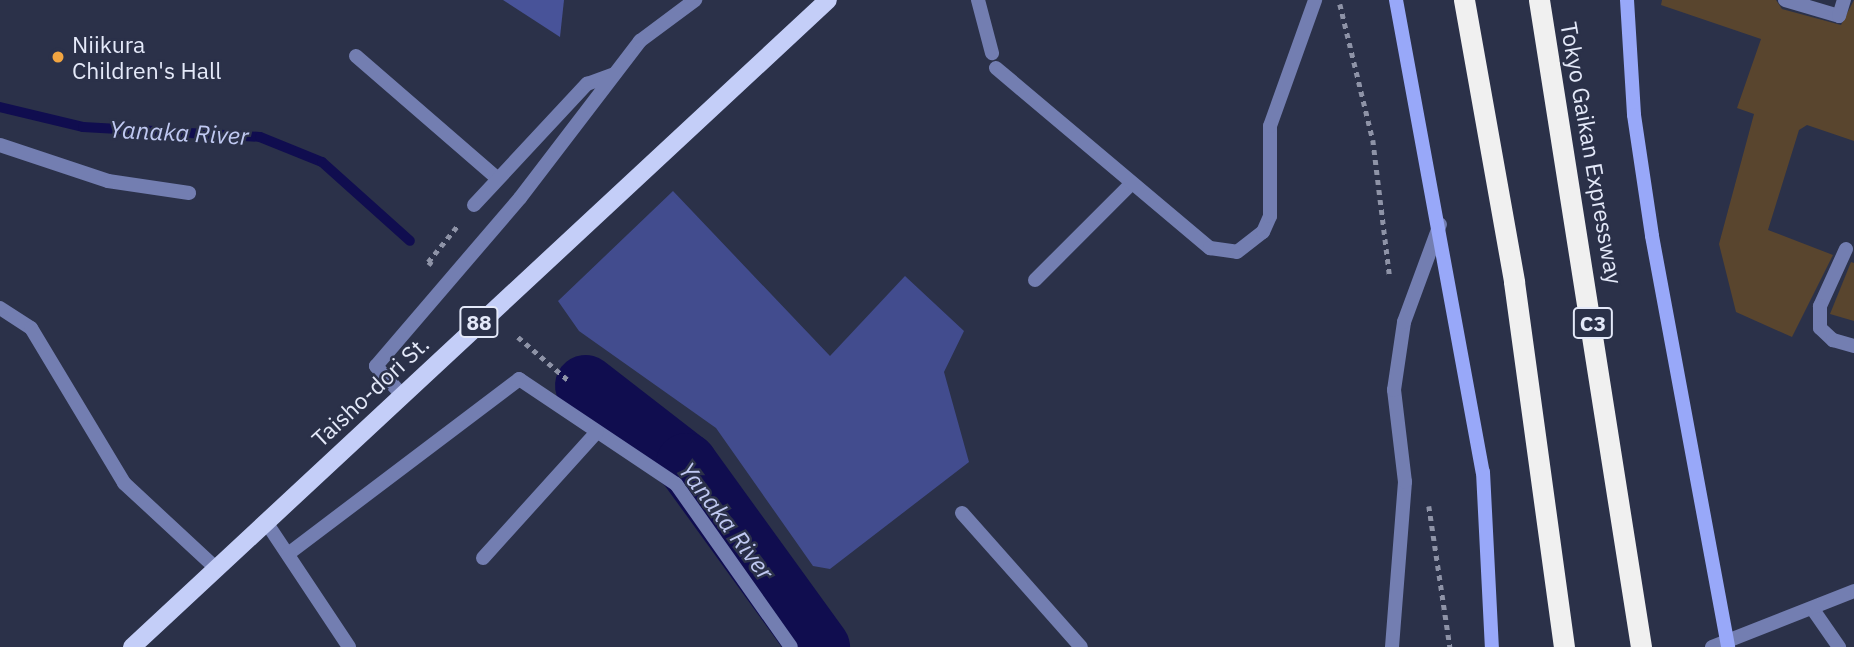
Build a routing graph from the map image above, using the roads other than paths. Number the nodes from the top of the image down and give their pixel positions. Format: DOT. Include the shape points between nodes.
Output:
graph roads {
  1 [pos="695,0"];
  2 [pos="828,0"];
  3 [pos="978,0"];
  4 [pos="1315,0"];
  5 [pos="1396,0"];
  6 [pos="1464,0"];
  7 [pos="1539,0"];
  8 [pos="1627,0"];
  9 [pos="1785,0"];
  10 [pos="1844,0"];
  11 [pos="355,56"];
  12 [pos="615,74"];
  13 [pos="0,145"];
  14 [pos="497,178"];
  15 [pos="1132,183"];
  16 [pos="189,193"];
  17 [pos="474,205"];
  18 [pos="1440,224"];
  19 [pos="1846,249"];
  20 [pos="1035,280"];
  21 [pos="0,308"];
  22 [pos="1854,346"];
  23 [pos="402,395"];
  24 [pos="597,432"];
  25 [pos="962,513"];
  26 [pos="266,522"];
  27 [pos="288,554"];
  28 [pos="483,558"];
  29 [pos="217,569"];
  30 [pos="1854,591"];
  31 [pos="1814,611"];
  32 [pos="1728,644"];
  33 [pos="132,647"];
  34 [pos="349,647"];
  35 [pos="791,647"];
  36 [pos="1081,647"];
  37 [pos="1392,647"];
  38 [pos="1492,647"];
  39 [pos="1564,647"];
  40 [pos="1641,647"];
  41 [pos="1712,647"];
  42 [pos="1839,647"];
  1 -- 12 [label="street" via="640,41"];
  2 -- 23 [label="main road, Taisho-dori St. / 88"];
  3 -- 15 [label="street" via="994,61"];
  4 -- 15 [label="street" via="1270,126 1270,216 1252,243 1237,252 1210,248"];
  5 -- 18 [label="street"];
  6 -- 39 [label="highway" via="1514,282"];
  7 -- 40 [label="highway, Tokyo Gaikan Expressway / C3"];
  8 -- 32 [label="street" via="1634,115 1652,236"];
  9 -- 10 [label="street" via="1839,16"];
  11 -- 14 [label="street"];
  12 -- 14 [label="street" via="587,83"];
  12 -- 23 [label="street" via="520,198 376,366"];
  13 -- 16 [label="street" via="108,181"];
  14 -- 17 [label="street"];
  15 -- 20 [label="street"];
  18 -- 37 [label="street" via="1404,322 1394,390 1405,482"];
  18 -- 38 [label="street" via="1483,472"];
  19 -- 22 [label="street" via="1819,306 1820,328 1833,340"];
  21 -- 29 [label="street" via="31,328 124,483"];
  23 -- 26 [label="main road, Taisho-dori St. / 88"];
  24 -- 27 [label="street" via="519,379"];
  24 -- 28 [label="street"];
  24 -- 35 [label="street" via="676,484"];
  25 -- 36 [label="street"];
  26 -- 27 [label="street"];
  26 -- 29 [label="main road, Taisho-dori St. / 88"];
  27 -- 34 [label="street"];
  29 -- 33 [label="main road, Taisho-dori St. / 88"];
  30 -- 31 [label="street"];
  31 -- 32 [label="street"];
  31 -- 42 [label="street"];
  32 -- 41 [label="street"];
}
